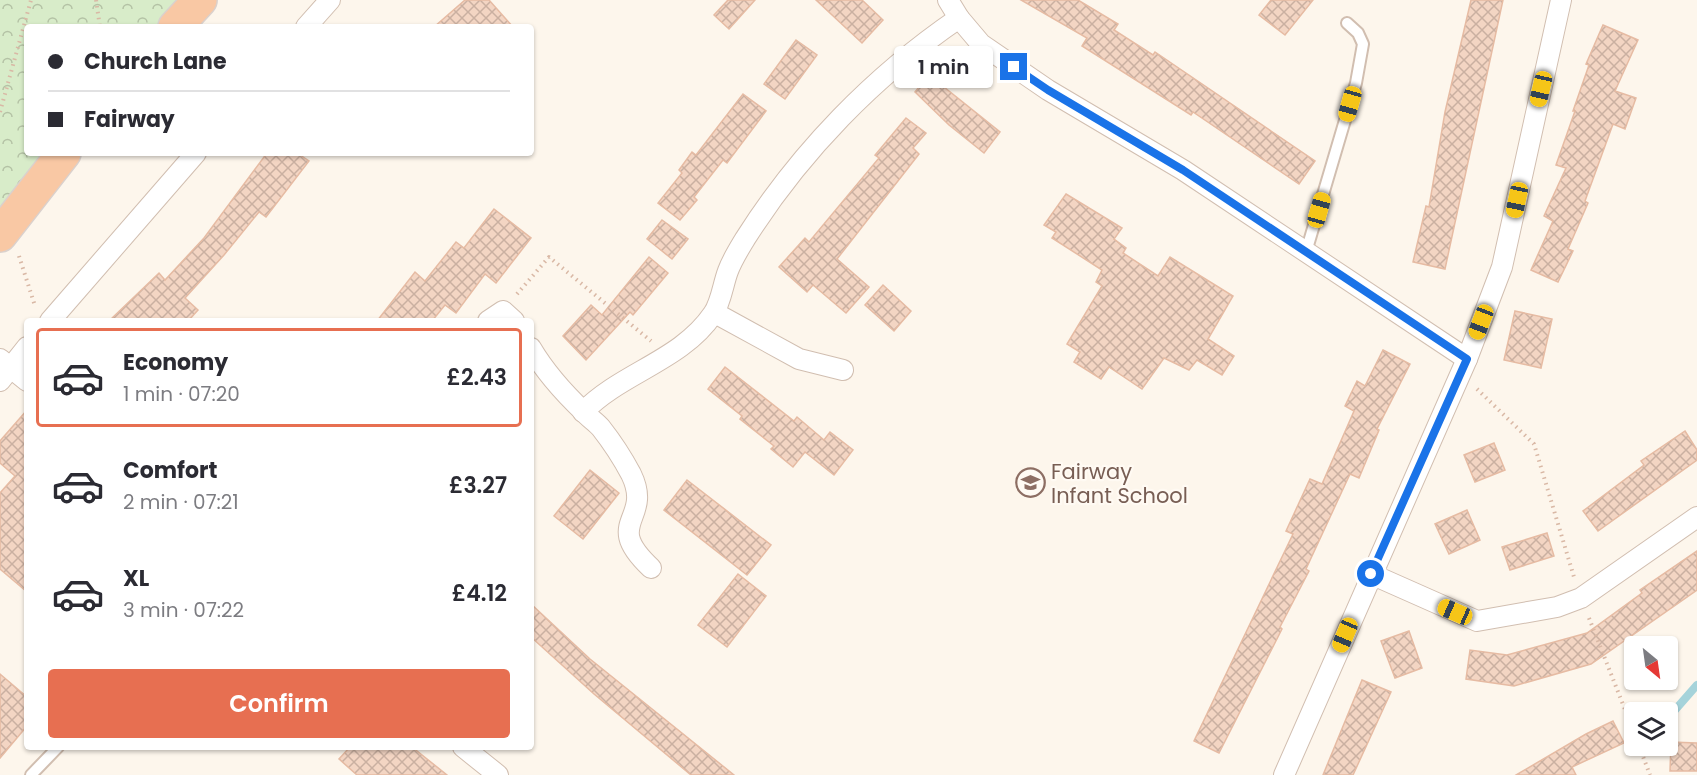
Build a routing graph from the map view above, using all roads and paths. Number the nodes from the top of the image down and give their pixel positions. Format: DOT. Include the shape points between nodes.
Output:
graph roads {
  1 [pos="31,0"];
  2 [pos="96,0"];
  3 [pos="200,0"];
  4 [pos="330,0"];
  5 [pos="948,0"];
  6 [pos="1561,0"];
  7 [pos="959,18"];
  8 [pos="1347,23"];
  9 [pos="24,24"];
  10 [pos="100,24"];
  11 [pos="178,24"];
  12 [pos="309,24"];
  13 [pos="24,25"];
  14 [pos="0,112"];
  15 [pos="62,156"];
  16 [pos="193,156"];
  17 [pos="0,235"];
  18 [pos="1306,252"];
  19 [pos="715,313"];
  20 [pos="44,317"];
  21 [pos="501,318"];
  22 [pos="24,350"];
  23 [pos="534,352"];
  24 [pos="670,357"];
  25 [pos="1467,359"];
  26 [pos="4,369"];
  27 [pos="843,369"];
  28 [pos="1459,378"];
  29 [pos="24,379"];
  30 [pos="583,411"];
  31 [pos="1697,517"];
  32 [pos="651,568"];
  33 [pos="1371,574"];
  34 [pos="1581,597"];
  35 [pos="1624,707"];
  36 [pos="55,750"];
  37 [pos="467,750"];
  38 [pos="1643,756"];
  39 [pos="31,775"];
  40 [pos="498,775"];
  41 [pos="1284,775"];
  42 [pos="1650,775"];
  1 -- 9 [label="path"];
  2 -- 10 [label="path"];
  3 -- 11 [label="highway"];
  4 -- 12 [label="street"];
  5 -- 7 [label="street"];
  6 -- 25 [label="street" via="1502,267"];
  7 -- 18 [label="street" via="981,44 1048,90 1183,170"];
  7 -- 19 [label="street" via="895,65 806,154 743,242 728,269"];
  8 -- 18 [label="lane" via="1363,44 1356,83"];
  13 -- 14 [label="path"];
  15 -- 17 [label="highway"];
  16 -- 20 [label="street"];
  17 -- 20 [label="path" via="16,246"];
  18 -- 25 [label="street"];
  19 -- 24 [label="street"];
  19 -- 27 [label="street" via="799,358"];
  21 -- 24 [label="path" via="549,257"];
  22 -- 26 [label="street"];
  23 -- 30 [label="street"];
  24 -- 30 [label="street" via="612,387"];
  25 -- 28 [label="street"];
  26 -- 29 [label="street"];
  28 -- 33 [label="street"];
  28 -- 34 [label="path" via="1485,394 1534,444"];
  30 -- 32 [label="street" via="600,426 630,474 637,503 626,531 629,543"];
  31 -- 34 [label="street"];
  33 -- 34 [label="street" via="1476,621 1557,607"];
  33 -- 41 [label="street"];
  34 -- 35 [label="path"];
  36 -- 39 [label="lane"];
  37 -- 40 [label="street"];
  38 -- 42 [label="path"];
}
